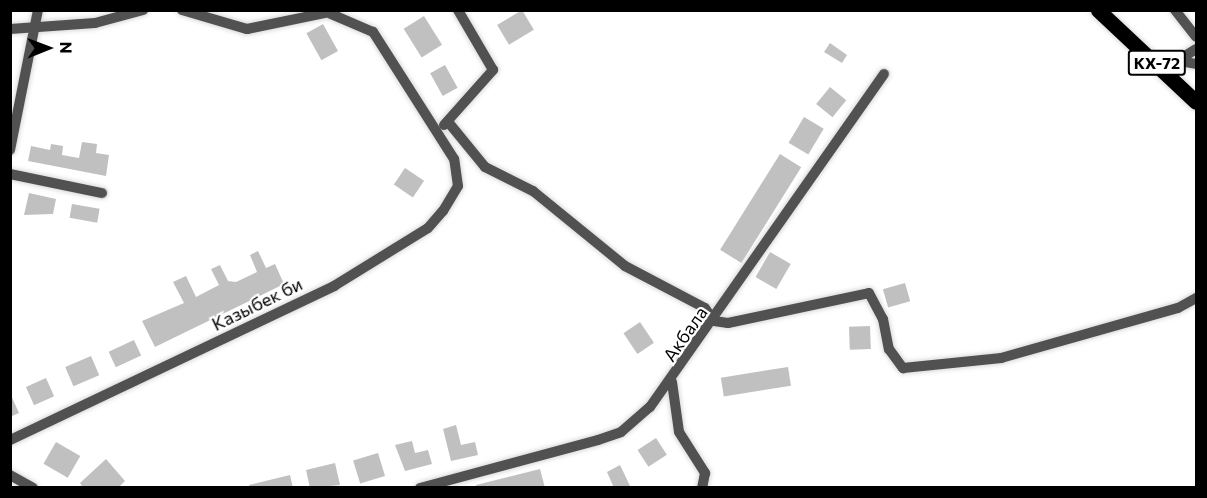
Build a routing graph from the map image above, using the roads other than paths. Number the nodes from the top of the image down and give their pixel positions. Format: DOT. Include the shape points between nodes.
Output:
graph roads {
  1 [pos="38,10"];
  2 [pos="143,10"];
  3 [pos="458,10"];
  4 [pos="1098,10"];
  5 [pos="1109,10"];
  6 [pos="1175,10"];
  7 [pos="186,11"];
  8 [pos="334,12"];
  9 [pos="1118,25"];
  10 [pos="10,29"];
  11 [pos="35,30"];
  12 [pos="1197,37"];
  13 [pos="1197,49"];
  14 [pos="1169,64"];
  15 [pos="1197,64"];
  16 [pos="884,74"];
  17 [pos="10,85"];
  18 [pos="23,85"];
  19 [pos="1197,102"];
  20 [pos="449,123"];
  21 [pos="436,129"];
  22 [pos="10,150"];
  23 [pos="10,174"];
  24 [pos="102,193"];
  25 [pos="1197,298"];
  26 [pos="714,321"];
  27 [pos="672,382"];
  28 [pos="10,440"];
  29 [pos="10,475"];
  30 [pos="33,488"];
  31 [pos="420,488"];
  32 [pos="702,488"];
  1 -- 11 [label="street"];
  2 -- 11 [label="street"];
  3 -- 20 [label="street" via="493,70"];
  4 -- 9 [label="main road, КХ-72"];
  5 -- 9 [label="main road, КХ-72"];
  6 -- 12 [label="street"];
  7 -- 8 [label="street" via="247,29 296,15"];
  8 -- 21 [label="street" via="373,32"];
  9 -- 14 [label="main road, КХ-72"];
  10 -- 11 [label="street"];
  11 -- 18 [label="street"];
  13 -- 14 [label="street"];
  14 -- 15 [label="street"];
  14 -- 19 [label="main road, КХ-72"];
  16 -- 26 [label="street, Акбала"];
  17 -- 18 [label="street"];
  18 -- 22 [label="street"];
  20 -- 21 [label="street"];
  20 -- 26 [label="street" via="485,167 533,190 625,266 705,308"];
  21 -- 28 [label="street, Казыбек би" via="446,146 458,186 428,228 334,286"];
  23 -- 24 [label="street"];
  25 -- 26 [label="street" via="1178,308 1001,358 910,370 889,350 883,319 869,293 728,323"];
  26 -- 27 [label="street, Акбала"];
  27 -- 31 [label="street, Акбала" via="621,432"];
  27 -- 32 [label="street" via="679,432 705,472"];
  29 -- 30 [label="street"];
}
